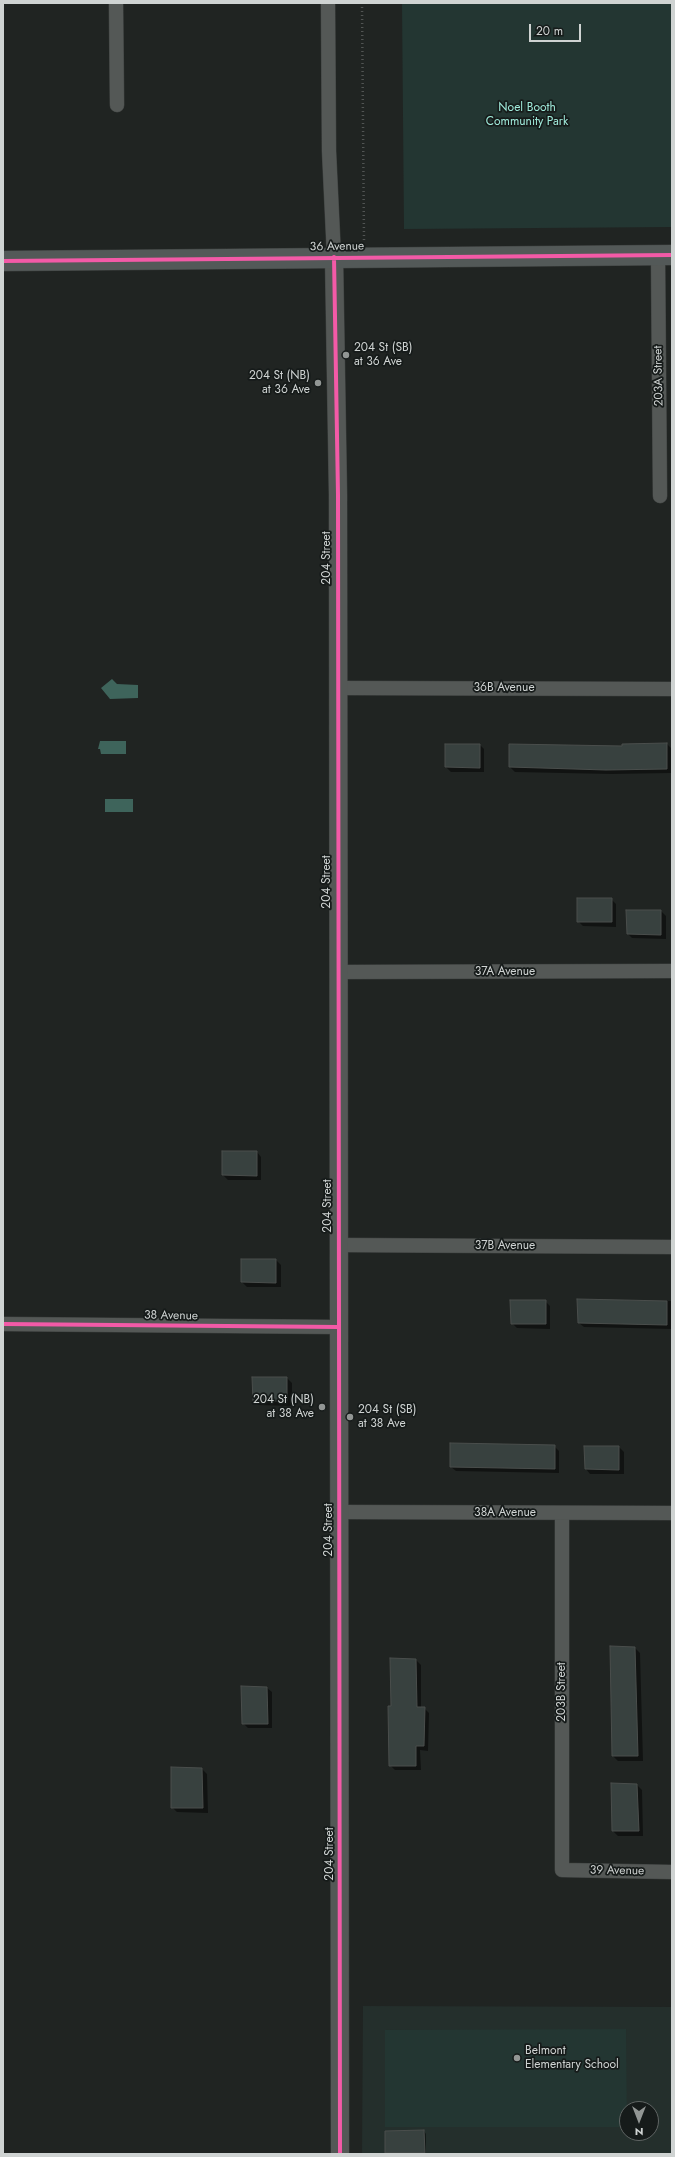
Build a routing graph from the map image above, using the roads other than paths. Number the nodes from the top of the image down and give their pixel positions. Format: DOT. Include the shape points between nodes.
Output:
graph roads {
  1 [pos="116,3"];
  2 [pos="328,3"];
  3 [pos="118,105"];
  4 [pos="665,255"];
  5 [pos="334,257"];
  6 [pos="3,261"];
  7 [pos="660,496"];
  8 [pos="337,688"];
  9 [pos="672,688"];
  10 [pos="672,971"];
  11 [pos="337,972"];
  12 [pos="338,1245"];
  13 [pos="672,1247"];
  14 [pos="3,1324"];
  15 [pos="338,1327"];
  16 [pos="339,1512"];
  17 [pos="562,1513"];
  18 [pos="672,1513"];
  19 [pos="562,1870"];
  20 [pos="672,1872"];
  21 [pos="340,2154"];
  1 -- 3 [label="street"];
  2 -- 5 [label="street" via="329,151"];
  4 -- 5 [label="main road, 36 Avenue"];
  4 -- 7 [label="street, 203A Street"];
  5 -- 6 [label="main road, 36 Avenue"];
  5 -- 8 [label="street, 204 Street" via="338,488"];
  8 -- 9 [label="street, 36B Avenue"];
  8 -- 11 [label="street, 204 Street"];
  10 -- 11 [label="street, 37A Avenue"];
  11 -- 12 [label="street, 204 Street"];
  12 -- 13 [label="street, 37B Avenue"];
  12 -- 15 [label="street, 204 Street"];
  14 -- 15 [label="street, 38 Avenue"];
  15 -- 16 [label="street, 204 Street"];
  16 -- 17 [label="street, 38A Avenue"];
  16 -- 21 [label="street, 204 Street"];
  17 -- 18 [label="street, 38A Avenue"];
  17 -- 19 [label="street, 203B Street"];
  19 -- 20 [label="street, 39 Avenue"];
}
